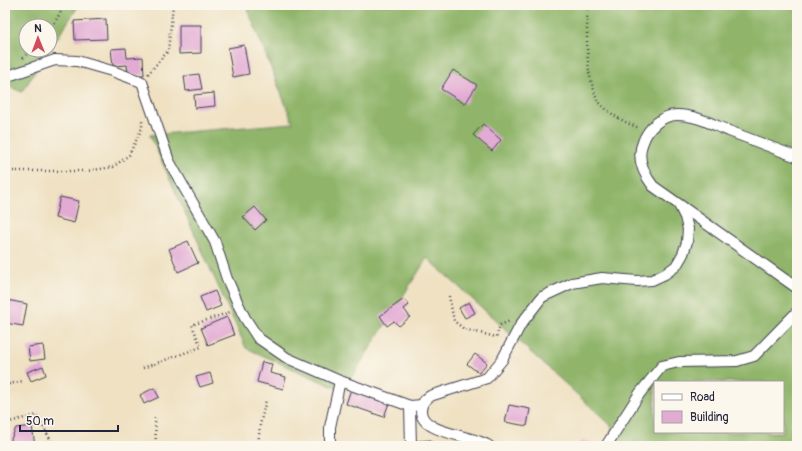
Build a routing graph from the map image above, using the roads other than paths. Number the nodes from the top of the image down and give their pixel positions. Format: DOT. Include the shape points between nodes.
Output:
graph roads {
  1 [pos="5,78"];
  2 [pos="797,157"];
  3 [pos="679,205"];
  4 [pos="797,288"];
  5 [pos="797,312"];
  6 [pos="340,381"];
  7 [pos="422,405"];
  8 [pos="410,406"];
  9 [pos="330,446"];
  10 [pos="411,446"];
  11 [pos="490,446"];
  12 [pos="606,446"];
  1 -- 6 [label="street" via="55,60 62,60 77,61 142,82 169,161 215,242 227,279 245,318 258,338 287,358"];
  2 -- 3 [label="street" via="695,117 676,115 665,118 648,131 642,142 641,166 653,186"];
  3 -- 4 [label="street"];
  3 -- 7 [label="street" via="685,217 688,242 676,266 666,274 652,280 602,278 572,283 542,297 521,324 502,360 487,378 430,396"];
  5 -- 12 [label="street" via="754,356 736,361 680,362 662,366 640,393"];
  6 -- 8 [label="street"];
  6 -- 9 [label="street" via="330,427"];
  7 -- 8 [label="street"];
  7 -- 11 [label="street" via="422,416 429,425"];
  8 -- 10 [label="street"];
}
